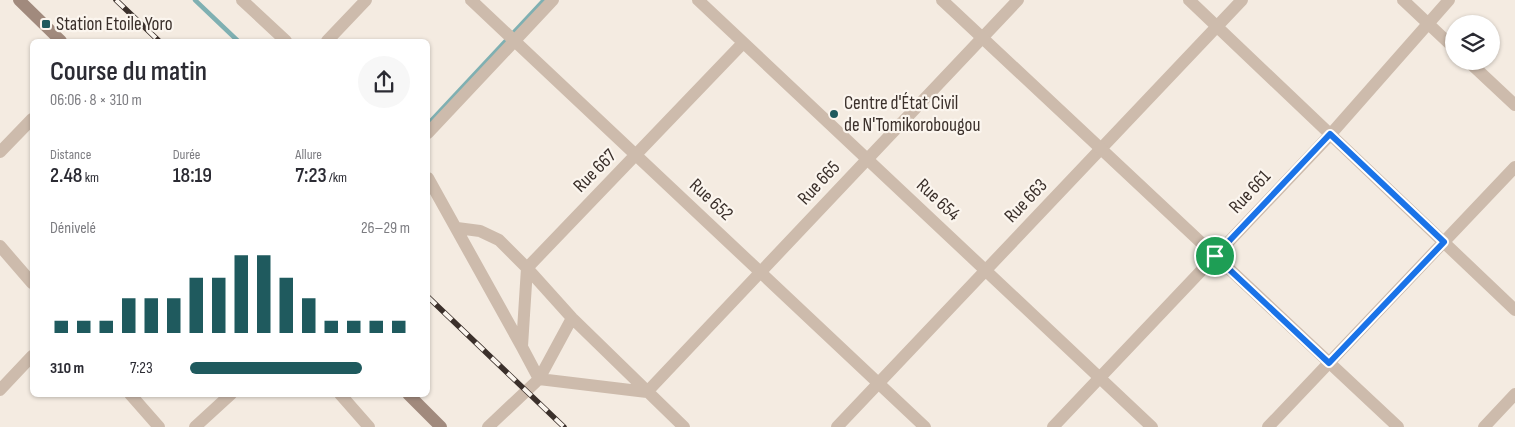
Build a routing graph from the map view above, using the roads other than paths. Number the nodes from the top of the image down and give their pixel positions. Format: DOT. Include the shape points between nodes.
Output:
graph roads {
  1 [pos="19,0"];
  2 [pos="242,0"];
  3 [pos="366,0"];
  4 [pos="471,0"];
  5 [pos="553,0"];
  6 [pos="698,0"];
  7 [pos="942,0"];
  8 [pos="1018,0"];
  9 [pos="1189,0"];
  10 [pos="1242,0"];
  11 [pos="1403,0"];
  12 [pos="1449,0"];
  13 [pos="1428,24"];
  14 [pos="1217,27"];
  15 [pos="982,38"];
  16 [pos="60,39"];
  17 [pos="284,39"];
  18 [pos="329,39"];
  19 [pos="1445,40"];
  20 [pos="514,41"];
  21 [pos="743,43"];
  22 [pos="1477,70"];
  23 [pos="1515,106"];
  24 [pos="30,121"];
  25 [pos="430,131"];
  26 [pos="1330,134"];
  27 [pos="1101,149"];
  28 [pos="0,152"];
  29 [pos="636,156"];
  30 [pos="867,159"];
  31 [pos="1515,167"];
  32 [pos="430,181"];
  33 [pos="457,228"];
  34 [pos="1444,242"];
  35 [pos="0,246"];
  36 [pos="1215,256"];
  37 [pos="527,268"];
  38 [pos="985,270"];
  39 [pos="760,272"];
  40 [pos="30,281"];
  41 [pos="1515,310"];
  42 [pos="572,318"];
  43 [pos="522,347"];
  44 [pos="30,358"];
  45 [pos="1329,363"];
  46 [pos="1100,378"];
  47 [pos="539,379"];
  48 [pos="879,383"];
  49 [pos="0,390"];
  50 [pos="647,392"];
  51 [pos="1515,394"];
  52 [pos="133,397"];
  53 [pos="228,397"];
  54 [pos="343,397"];
  55 [pos="411,397"];
  56 [pos="159,427"];
  57 [pos="195,427"];
  58 [pos="369,427"];
  59 [pos="441,427"];
  60 [pos="488,427"];
  61 [pos="684,427"];
  62 [pos="837,427"];
  63 [pos="925,427"];
  64 [pos="1053,427"];
  65 [pos="1152,427"];
  66 [pos="1268,427"];
  67 [pos="1398,427"];
  68 [pos="1484,427"];
  1 -- 16 [label="main road"];
  2 -- 17 [label="street"];
  3 -- 18 [label="street"];
  4 -- 20 [label="street, Rue 652"];
  5 -- 20 [label="street"];
  6 -- 21 [label="street, Rue 654"];
  7 -- 15 [label="street"];
  8 -- 15 [label="street, Rue 665"];
  9 -- 14 [label="street"];
  10 -- 14 [label="street, Rue 663"];
  11 -- 13 [label="street"];
  12 -- 13 [label="street, Rue 661"];
  13 -- 19 [label="street"];
  13 -- 26 [label="street, Rue 661"];
  14 -- 26 [label="street"];
  14 -- 27 [label="street, Rue 663"];
  15 -- 27 [label="street"];
  15 -- 30 [label="street, Rue 665"];
  20 -- 25 [label="street"];
  20 -- 29 [label="street, Rue 652"];
  21 -- 29 [label="street, Rue 667"];
  21 -- 30 [label="street, Rue 654"];
  22 -- 23 [label="street"];
  24 -- 28 [label="street"];
  26 -- 34 [label="street"];
  26 -- 36 [label="street, Rue 661"];
  27 -- 36 [label="street"];
  27 -- 38 [label="street, Rue 663"];
  29 -- 37 [label="street, Rue 667"];
  29 -- 39 [label="street, Rue 652"];
  30 -- 38 [label="street, Rue 654"];
  30 -- 39 [label="street, Rue 665"];
  31 -- 34 [label="street"];
  32 -- 33 [label="street"];
  33 -- 37 [label="street" via="480,231 499,240"];
  33 -- 43 [label="street"];
  34 -- 41 [label="street"];
  34 -- 45 [label="street"];
  35 -- 40 [label="street"];
  36 -- 45 [label="street"];
  36 -- 46 [label="street, Rue 661"];
  37 -- 42 [label="street"];
  37 -- 43 [label="street"];
  38 -- 46 [label="street, Rue 654"];
  38 -- 48 [label="street, Rue 663"];
  39 -- 48 [label="street, Rue 652"];
  39 -- 50 [label="street, Rue 665"];
  42 -- 47 [label="street"];
  42 -- 50 [label="street"];
  43 -- 47 [label="street"];
  44 -- 49 [label="street"];
  45 -- 66 [label="street"];
  45 -- 67 [label="street"];
  46 -- 64 [label="street, Rue 661"];
  46 -- 65 [label="street, Rue 654"];
  47 -- 50 [label="street"];
  47 -- 60 [label="street"];
  48 -- 62 [label="street, Rue 663"];
  48 -- 63 [label="street, Rue 652"];
  50 -- 61 [label="street"];
  51 -- 68 [label="street"];
  52 -- 56 [label="street"];
  53 -- 57 [label="street"];
  54 -- 58 [label="street"];
  55 -- 59 [label="main road"];
}
